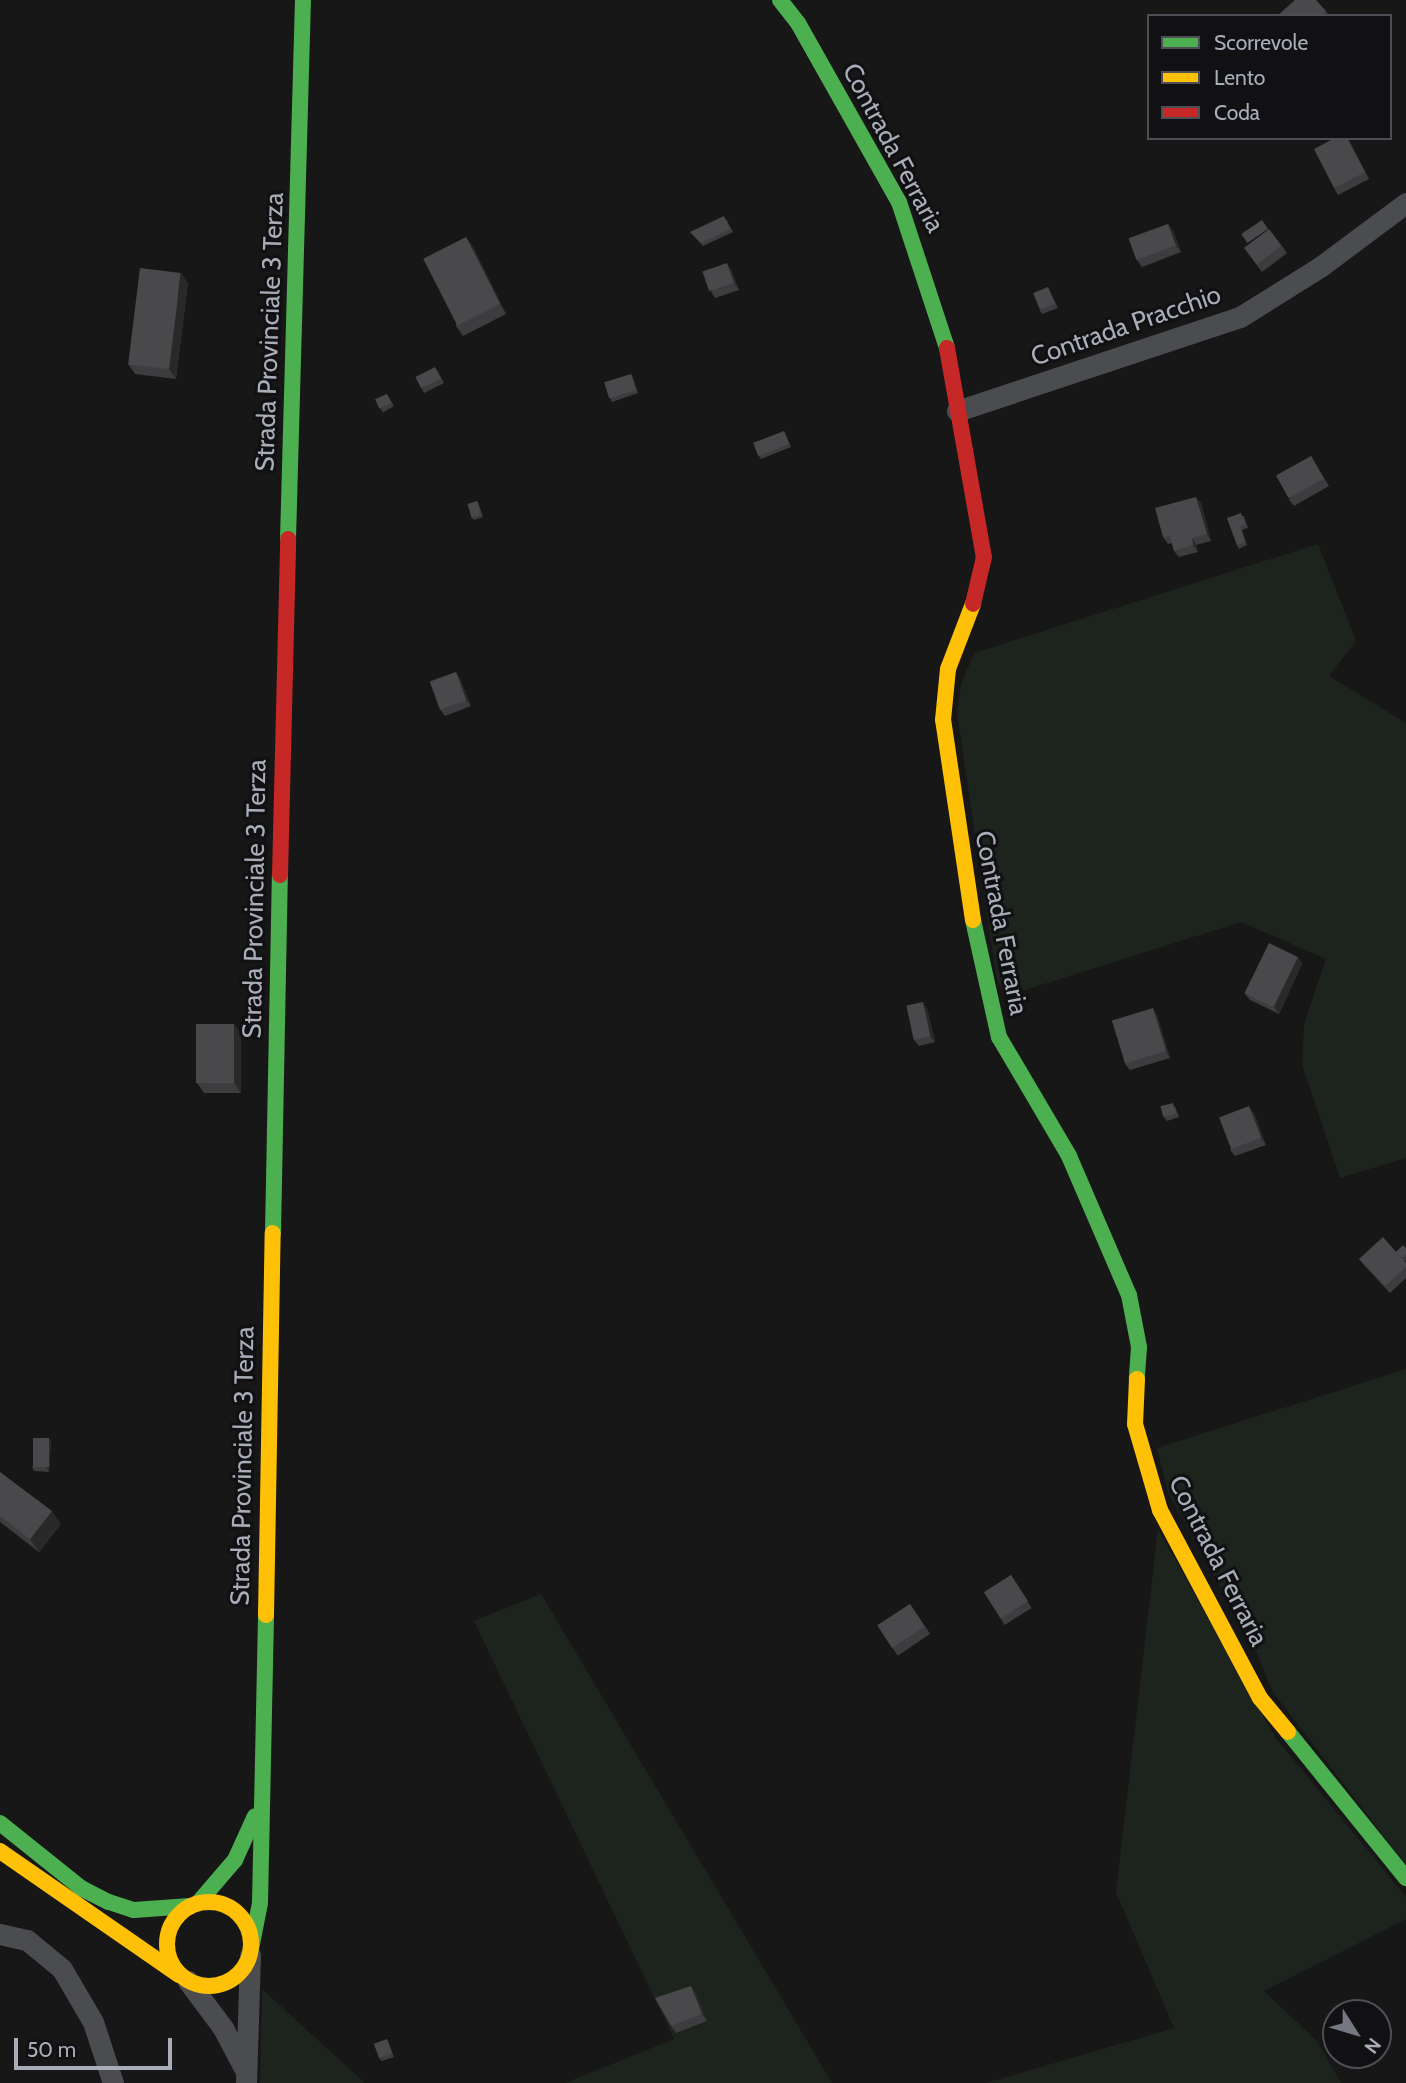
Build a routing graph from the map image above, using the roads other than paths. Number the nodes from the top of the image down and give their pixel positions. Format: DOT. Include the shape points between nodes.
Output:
graph roads {
  1 [pos="303,0"];
  2 [pos="780,0"];
  3 [pos="1406,203"];
  4 [pos="957,411"];
  5 [pos="260,1800"];
  6 [pos="0,1823"];
  7 [pos="0,1851"];
  8 [pos="1406,1878"];
  9 [pos="194,1904"];
  10 [pos="0,1934"];
  11 [pos="251,1952"];
  12 [pos="186,1979"];
  13 [pos="245,2077"];
  14 [pos="113,2083"];
  1 -- 5 [label="street, Strada Provinciale 3 Terza"];
  2 -- 4 [label="street, Contrada Ferraria" via="798,23 899,202 930,280"];
  3 -- 4 [label="street, Contrada Pracchio" via="1320,267 1240,317"];
  4 -- 8 [label="street, Contrada Ferraria" via="985,557 971,614 948,669 943,720 962,863 991,1014 999,1037 1069,1156 1129,1295 1139,1347 1135,1424 1160,1510 1260,1698 1283,1732"];
  5 -- 9 [label="street" via="235,1860"];
  5 -- 11 [label="street, Strada Provinciale 3 Terza" via="260,1903"];
  6 -- 9 [label="street" via="80,1888 110,1902 134,1910"];
  7 -- 12 [label="street"];
  9 -- 11 [label="street" via="230,1907 246,1925"];
  9 -- 12 [label="street" via="171,1926 167,1940 168,1954"];
  10 -- 14 [label="street" via="27,1940 62,1969 93,2022"];
  11 -- 12 [label="street" via="244,1968 222,1984"];
  11 -- 13 [label="street"];
  12 -- 13 [label="street" via="223,2028"];
}
